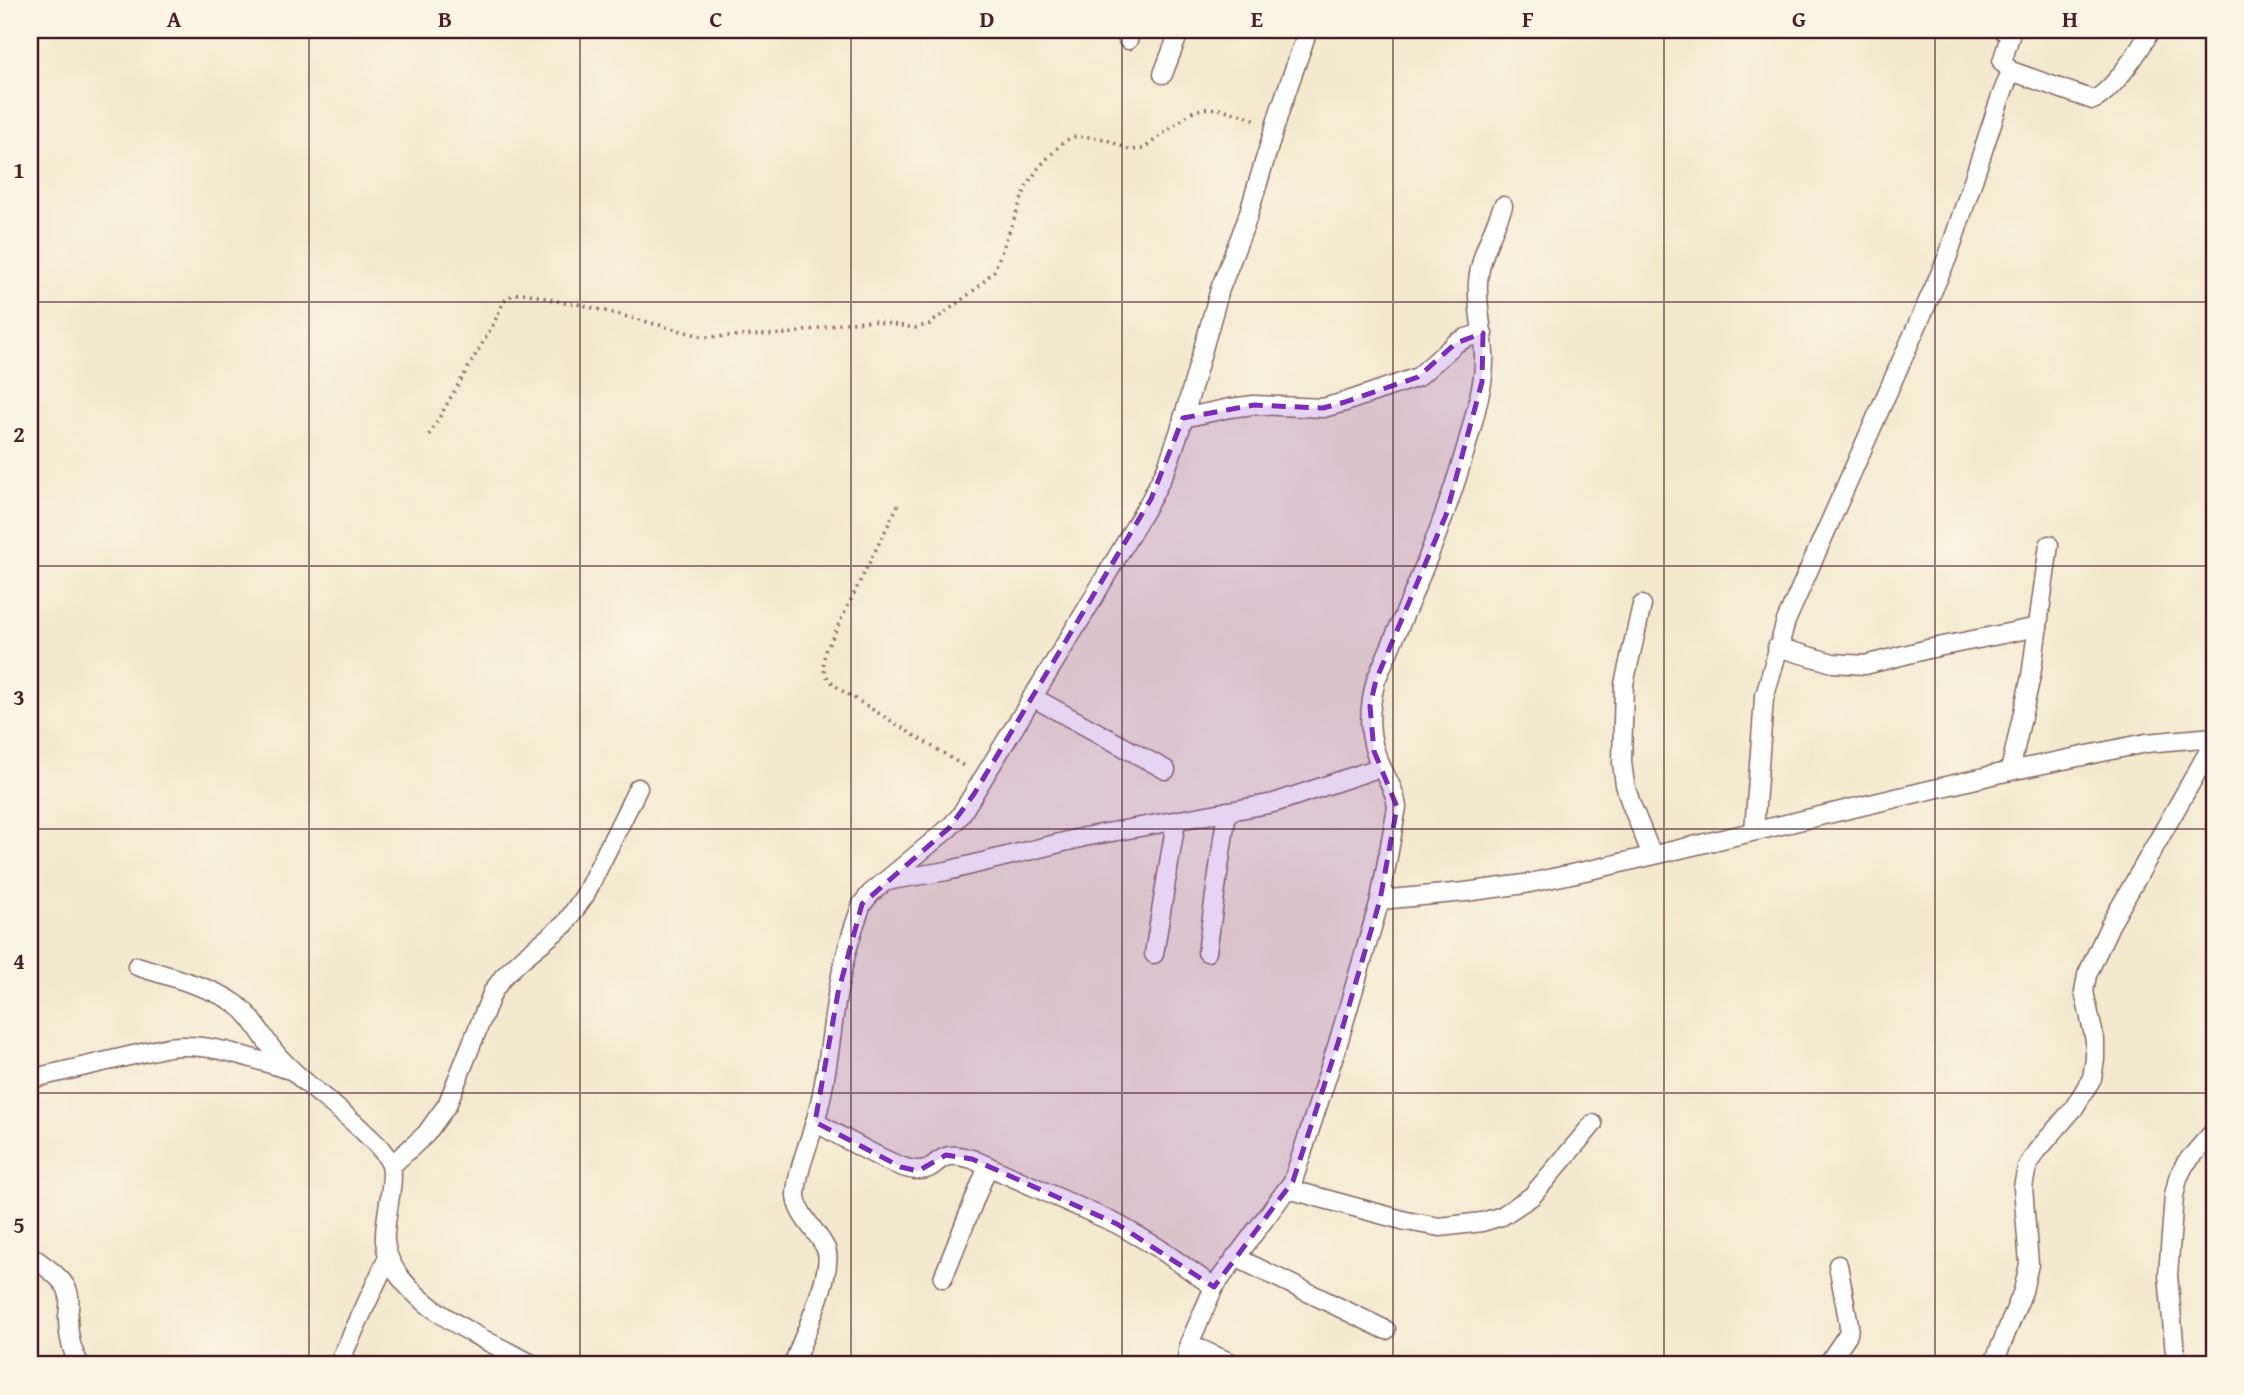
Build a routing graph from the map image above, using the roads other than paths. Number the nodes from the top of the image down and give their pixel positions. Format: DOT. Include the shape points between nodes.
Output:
graph roads {
  1 [pos="1180,30"];
  2 [pos="1308,30"];
  3 [pos="2003,30"];
  4 [pos="2150,30"];
  5 [pos="2011,71"];
  6 [pos="1163,74"];
  7 [pos="1503,206"];
  8 [pos="1483,333"];
  9 [pos="1183,418"];
  10 [pos="2049,545"];
  11 [pos="1642,605"];
  12 [pos="2038,627"];
  13 [pos="1777,647"];
  14 [pos="1032,697"];
  15 [pos="2214,740"];
  16 [pos="1381,767"];
  17 [pos="1166,769"];
  18 [pos="2010,771"];
  19 [pos="638,788"];
  20 [pos="1227,811"];
  21 [pos="1176,821"];
  22 [pos="1754,831"];
  23 [pos="1652,855"];
  24 [pos="885,881"];
  25 [pos="1380,900"];
  26 [pos="1207,952"];
  27 [pos="1154,954"];
  28 [pos="137,966"];
  29 [pos="294,1071"];
  30 [pos="30,1079"];
  31 [pos="815,1122"];
  32 [pos="1593,1124"];
  33 [pos="2214,1131"];
  34 [pos="392,1165"];
  35 [pos="988,1166"];
  36 [pos="1288,1189"];
  37 [pos="30,1255"];
  38 [pos="388,1257"];
  39 [pos="1235,1257"];
  40 [pos="1838,1265"];
  41 [pos="943,1278"];
  42 [pos="1214,1287"];
  43 [pos="1386,1330"];
  44 [pos="1189,1344"];
  45 [pos="80,1365"];
  46 [pos="338,1365"];
  47 [pos="534,1365"];
  48 [pos="793,1365"];
  49 [pos="1186,1365"];
  50 [pos="1236,1365"];
  51 [pos="1826,1365"];
  52 [pos="1993,1365"];
  53 [pos="2176,1365"];
  1 -- 6 [label="street"];
  2 -- 9 [label="street" via="1220,289"];
  3 -- 5 [label="street" via="2010,36 2002,62"];
  4 -- 5 [label="street" via="2102,97 2093,100"];
  5 -- 13 [label="street" via="1948,256"];
  7 -- 8 [label="street" via="1479,269"];
  8 -- 9 [label="street" via="1456,343 1418,377 1345,402 1323,408 1254,405"];
  8 -- 16 [label="street" via="1482,382 1446,515 1376,680 1370,737"];
  9 -- 14 [label="street" via="1151,499"];
  10 -- 12 [label="street"];
  11 -- 23 [label="street" via="1624,684 1622,762 1631,804"];
  12 -- 13 [label="street" via="1865,665 1833,663"];
  12 -- 18 [label="street"];
  13 -- 22 [label="street" via="1765,699"];
  14 -- 17 [label="street"];
  14 -- 24 [label="street" via="949,828"];
  15 -- 18 [label="street" via="2146,743"];
  15 -- 52 [label="street" via="2110,925 2087,975 2084,992 2095,1040 2092,1077 2074,1108 2027,1167 2023,1188 2029,1264 2024,1291"];
  16 -- 20 [label="street" via="1274,803"];
  16 -- 25 [label="street" via="1397,807"];
  18 -- 22 [label="street"];
  19 -- 34 [label="street" via="585,895 565,925 523,958 493,990 447,1105 426,1134"];
  20 -- 21 [label="street"];
  20 -- 26 [label="street"];
  21 -- 24 [label="street"];
  21 -- 27 [label="street"];
  22 -- 23 [label="street"];
  23 -- 25 [label="street" via="1525,884"];
  24 -- 31 [label="street" via="862,904 857,918"];
  25 -- 36 [label="street" via="1300,1165"];
  28 -- 29 [label="street" via="236,1004"];
  29 -- 30 [label="street" via="189,1045"];
  29 -- 34 [label="street" via="350,1118"];
  31 -- 35 [label="street" via="901,1167 918,1171 957,1154"];
  31 -- 48 [label="street" via="796,1197 827,1251 828,1262"];
  32 -- 36 [label="street" via="1532,1196 1502,1216 1482,1222 1440,1227"];
  33 -- 53 [label="street" via="2185,1164 2174,1196 2168,1275"];
  34 -- 38 [label="street" via="384,1240"];
  35 -- 41 [label="street"];
  35 -- 42 [label="street" via="1116,1224"];
  36 -- 39 [label="street"];
  37 -- 45 [label="street" via="67,1290 69,1336"];
  38 -- 46 [label="street"];
  38 -- 47 [label="street" via="396,1275 421,1299"];
  39 -- 42 [label="street"];
  39 -- 43 [label="street"];
  40 -- 51 [label="street" via="1850,1325"];
  42 -- 44 [label="street"];
  44 -- 49 [label="street"];
  44 -- 50 [label="street"];
}
